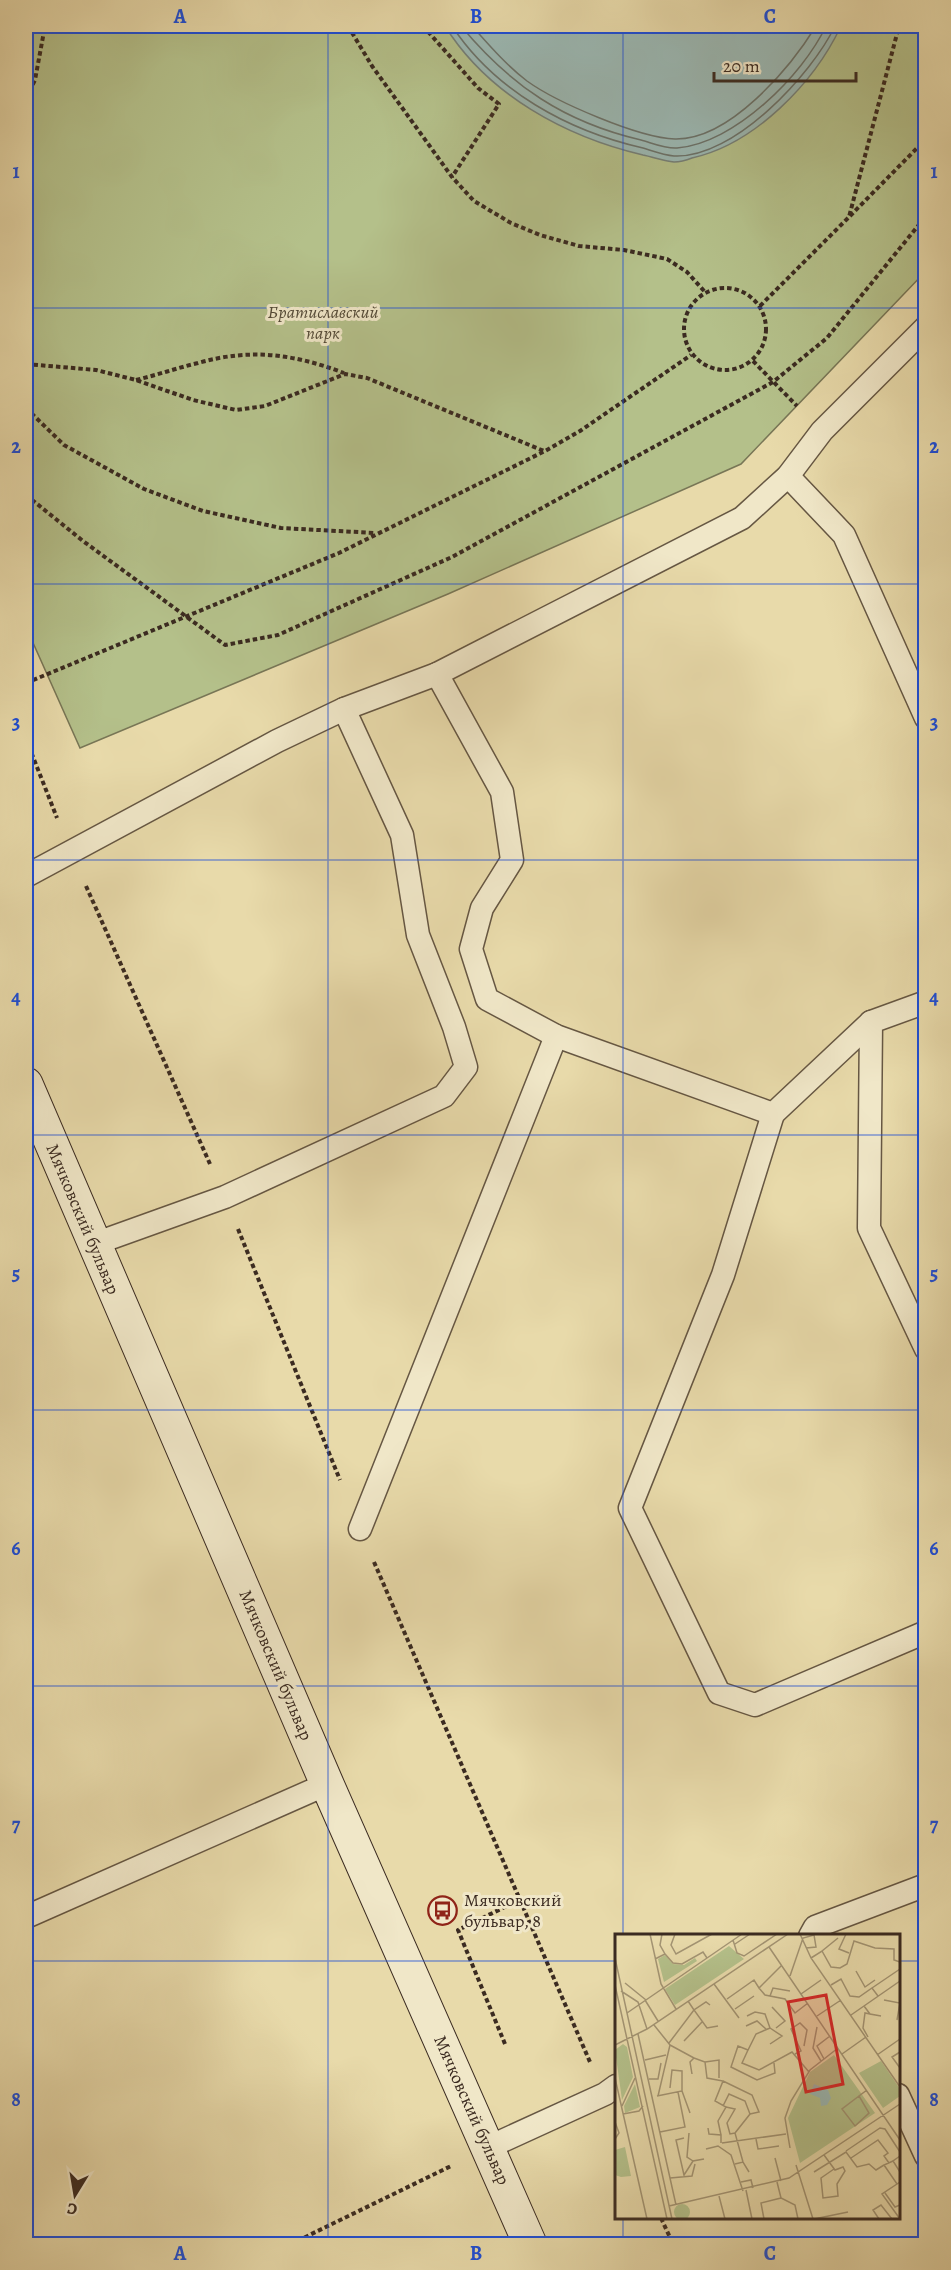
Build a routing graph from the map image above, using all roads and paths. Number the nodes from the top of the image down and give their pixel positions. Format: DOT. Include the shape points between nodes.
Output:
graph roads {
  1 [pos="29,26"];
  2 [pos="45,26"];
  3 [pos="348,26"];
  4 [pos="423,26"];
  5 [pos="899,26"];
  6 [pos="26,28"];
  7 [pos="26,99"];
  8 [pos="926,139"];
  9 [pos="452,177"];
  10 [pos="926,216"];
  11 [pos="849,217"];
  12 [pos="705,292"];
  13 [pos="760,306"];
  14 [pos="926,327"];
  15 [pos="691,355"];
  16 [pos="753,361"];
  17 [pos="26,364"];
  18 [pos="345,374"];
  19 [pos="136,380"];
  20 [pos="773,382"];
  21 [pos="26,408"];
  22 [pos="822,431"];
  23 [pos="545,451"];
  24 [pos="788,476"];
  25 [pos="26,495"];
  26 [pos="376,533"];
  27 [pos="188,618"];
  28 [pos="437,674"];
  29 [pos="26,683"];
  30 [pos="344,709"];
  31 [pos="926,718"];
  32 [pos="26,739"];
  33 [pos="71,853"];
  34 [pos="26,876"];
  35 [pos="926,1002"];
  36 [pos="871,1022"];
  37 [pos="556,1036"];
  38 [pos="26,1084"];
  39 [pos="773,1114"];
  40 [pos="94,1244"];
  41 [pos="926,1348"];
  42 [pos="360,1529"];
  43 [pos="926,1632"];
  44 [pos="327,1784"];
  45 [pos="926,1885"];
  46 [pos="519,1900"];
  47 [pos="26,1917"];
  48 [pos="811,1934"];
  49 [pos="505,2044"];
  50 [pos="615,2087"];
  51 [pos="900,2099"];
  52 [pos="489,2147"];
  53 [pos="926,2156"];
  54 [pos="662,2219"];
  55 [pos="291,2244"];
  56 [pos="530,2244"];
  57 [pos="673,2244"];
  1 -- 6 [label="path"];
  2 -- 7 [label="path" via="35,80"];
  3 -- 9 [label="path"];
  4 -- 9 [label="path" via="478,88 499,104"];
  5 -- 11 [label="path"];
  8 -- 11 [label="path"];
  9 -- 12 [label="path" via="474,201 511,224 579,246 667,259 687,272"];
  10 -- 20 [label="path" via="827,338"];
  11 -- 13 [label="path"];
  12 -- 13 [label="path" via="725,287 745,292"];
  12 -- 15 [label="path" via="687,309 682,332"];
  13 -- 16 [label="path" via="767,325 764,345"];
  14 -- 22 [label="lane"];
  15 -- 16 [label="path" via="709,369 732,371"];
  15 -- 23 [label="path"];
  16 -- 20 [label="path"];
  17 -- 19 [label="path" via="96,370"];
  18 -- 19 [label="path" via="306,359 267,354 233,355"];
  18 -- 19 [label="path" via="266,406 236,410"];
  18 -- 23 [label="path" via="367,378"];
  20 -- 22 [label="path"];
  20 -- 27 [label="path" via="452,557 278,635 225,645"];
  21 -- 26 [label="path" via="64,445 144,489 203,511 281,528"];
  22 -- 24 [label="lane"];
  23 -- 26 [label="path"];
  24 -- 28 [label="lane" via="742,518"];
  24 -- 31 [label="lane" via="844,535"];
  25 -- 27 [label="path"];
  26 -- 27 [label="path"];
  27 -- 29 [label="path"];
  28 -- 30 [label="lane"];
  28 -- 37 [label="lane" via="502,792 504,803 512,860 482,908 471,949 487,999"];
  30 -- 33 [label="lane"];
  30 -- 40 [label="lane" via="402,835 418,935 466,1067 444,1096 225,1197"];
  32 -- 33 [label="path"];
  33 -- 34 [label="lane"];
  35 -- 36 [label="lane"];
  36 -- 39 [label="lane"];
  36 -- 41 [label="lane" via="869,1228"];
  37 -- 39 [label="lane"];
  37 -- 42 [label="lane"];
  38 -- 40 [label="street, Мячковский бульвар"];
  39 -- 43 [label="lane" via="723,1275 630,1508 719,1693 755,1705"];
  40 -- 44 [label="street, Мячковский бульвар"];
  44 -- 47 [label="lane"];
  44 -- 52 [label="street, Мячковский бульвар"];
  45 -- 48 [label="lane" via="815,1927"];
  46 -- 49 [label="path" via="458,1930"];
  50 -- 52 [label="lane"];
  51 -- 53 [label="lane"];
  52 -- 55 [label="path"];
  52 -- 56 [label="street, Мячковский бульвар"];
  54 -- 57 [label="path"];
}
